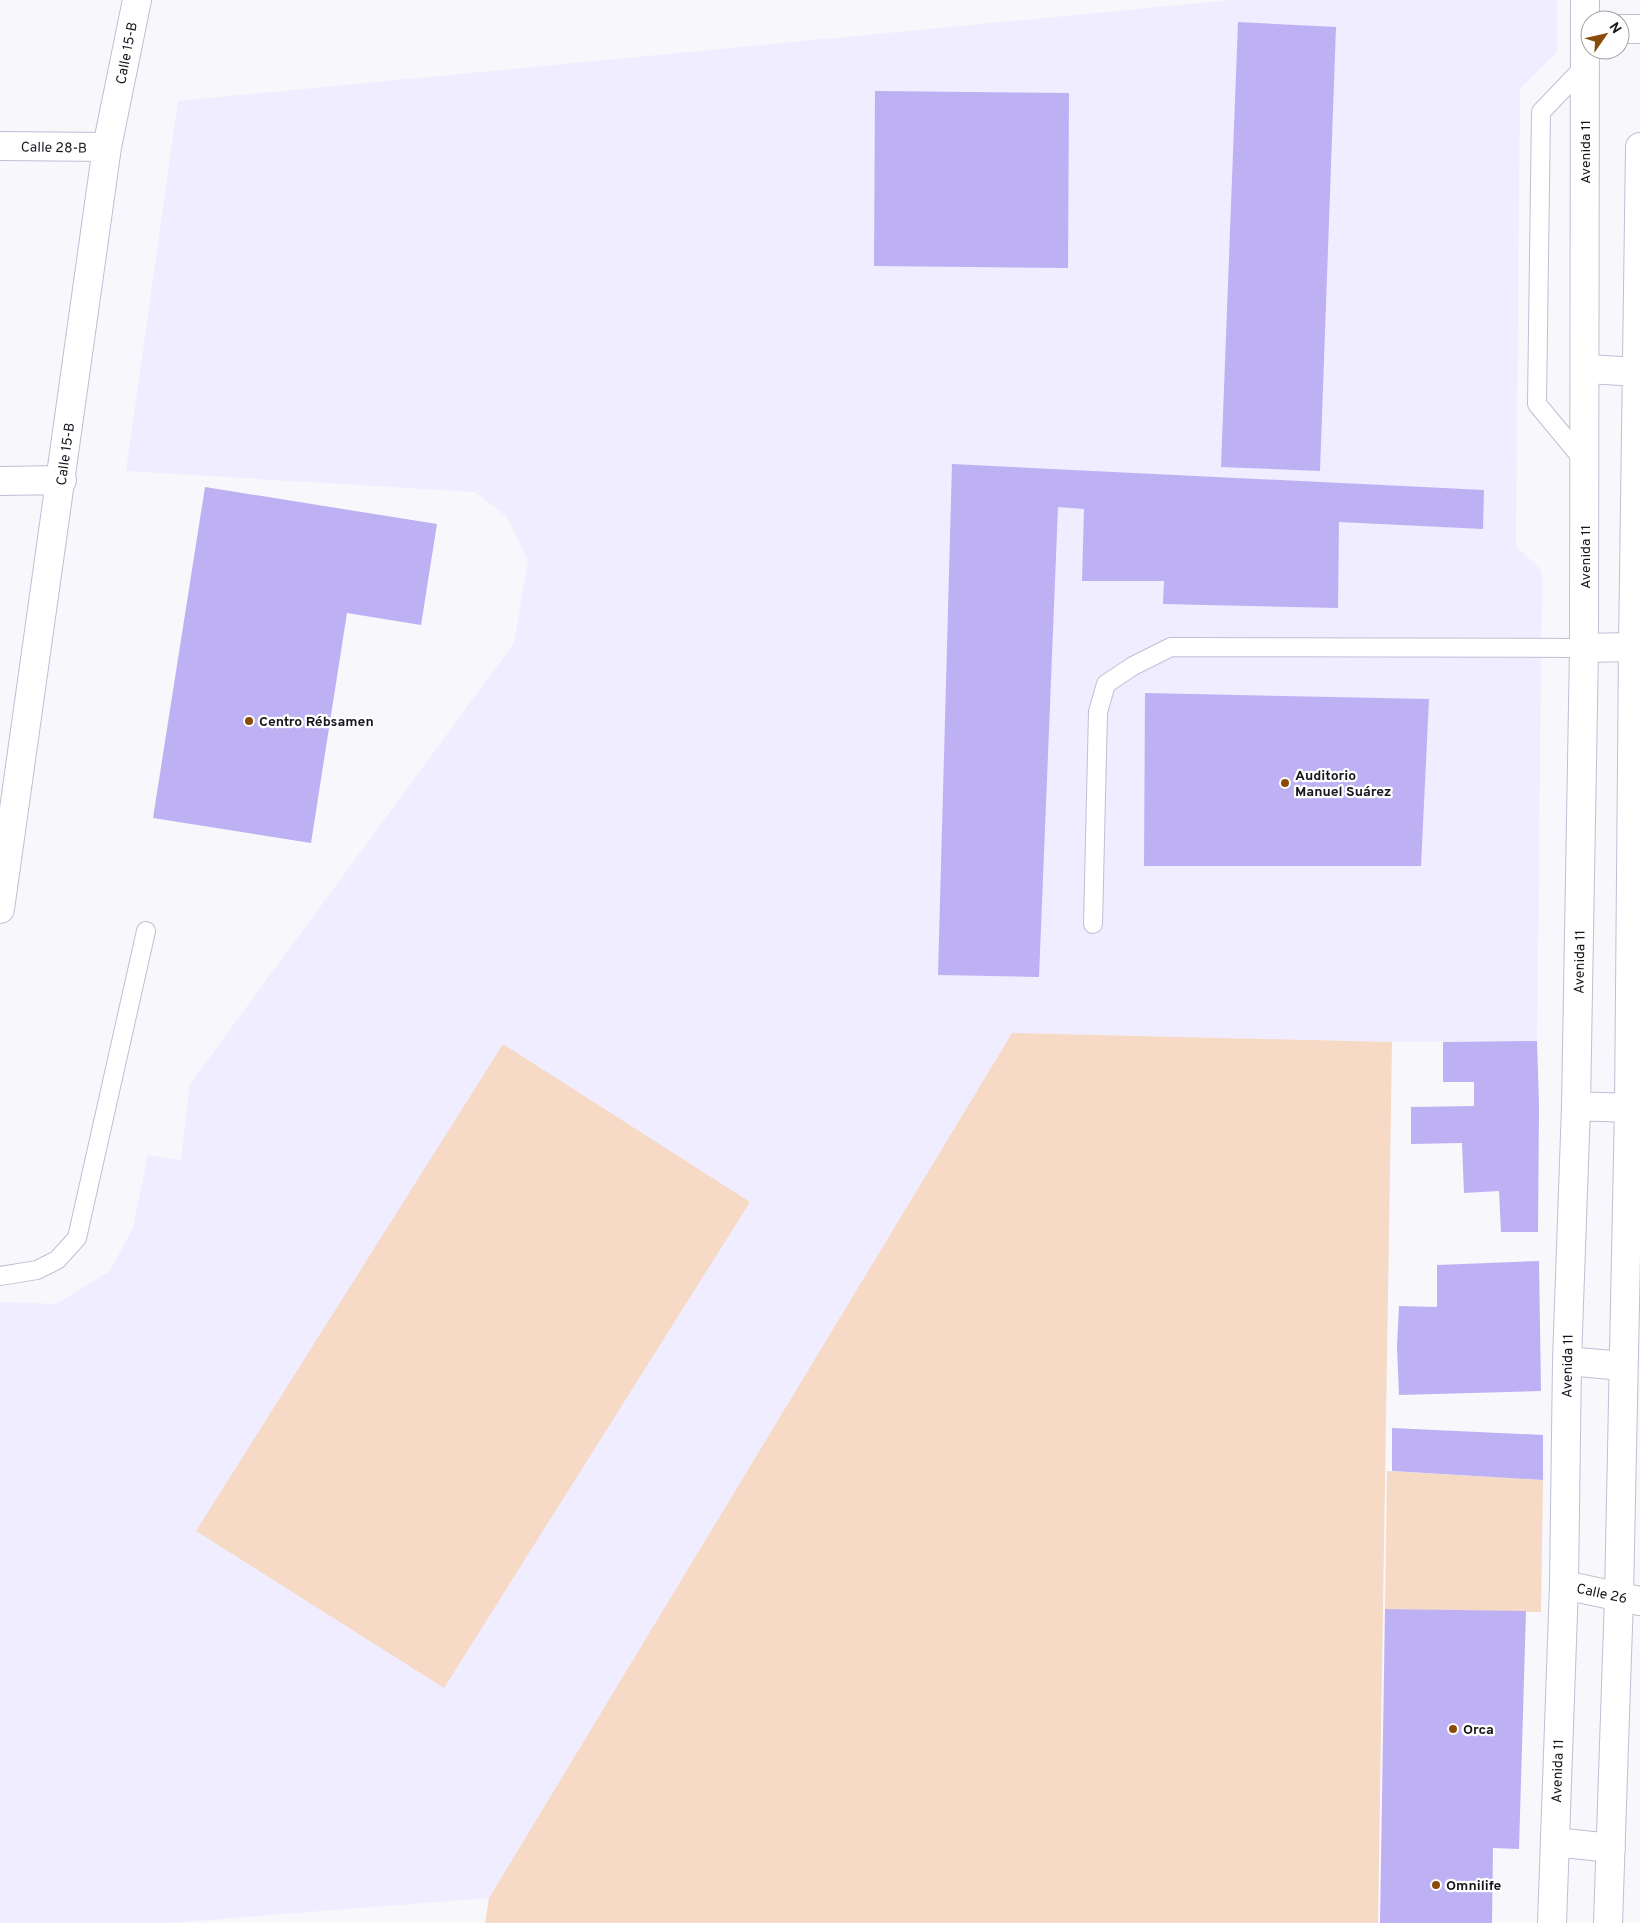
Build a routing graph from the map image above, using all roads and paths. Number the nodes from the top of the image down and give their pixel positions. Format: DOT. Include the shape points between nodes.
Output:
graph roads {
  1 [pos="137,0"];
  2 [pos="1585,60"];
  3 [pos="1585,66"];
  4 [pos="0,146"];
  5 [pos="108,147"];
  6 [pos="1640,147"];
  7 [pos="1586,369"];
  8 [pos="1638,372"];
  9 [pos="1585,462"];
  10 [pos="62,480"];
  11 [pos="0,481"];
  12 [pos="1636,647"];
  13 [pos="1584,648"];
  14 [pos="10,769"];
  15 [pos="0,908"];
  16 [pos="1093,924"];
  17 [pos="146,931"];
  18 [pos="1576,1106"];
  19 [pos="1629,1108"];
  20 [pos="0,1276"];
  21 [pos="1567,1361"];
  22 [pos="1623,1366"];
  23 [pos="1564,1585"];
  24 [pos="1630,1599"];
  25 [pos="1554,1842"];
  26 [pos="1611,1848"];
  27 [pos="1552,1923"];
  28 [pos="1608,1923"];
  1 -- 5 [label="main road, Calle 15-B"];
  2 -- 3 [label="main road, Avenida 11"];
  3 -- 7 [label="main road, Avenida 11"];
  3 -- 9 [label="lane" via="1541,112 1537,404"];
  4 -- 5 [label="main road, Calle 28-B"];
  5 -- 10 [label="main road, Calle 15-B"];
  6 -- 8 [label="main road"];
  7 -- 8 [label="main road"];
  7 -- 9 [label="main road, Avenida 11"];
  8 -- 12 [label="main road"];
  9 -- 13 [label="main road, Avenida 11"];
  10 -- 11 [label="main road"];
  10 -- 14 [label="main road, Calle 15-B"];
  12 -- 13 [label="main road"];
  12 -- 19 [label="main road"];
  13 -- 16 [label="lane" via="1171,647 1133,666 1106,684 1098,712"];
  13 -- 18 [label="main road, Avenida 11"];
  14 -- 15 [label="main road, Calle 15-B"];
  17 -- 20 [label="lane" via="77,1238 57,1260 37,1270"];
  18 -- 19 [label="main road"];
  18 -- 21 [label="main road, Avenida 11"];
  19 -- 22 [label="main road"];
  21 -- 22 [label="main road"];
  21 -- 23 [label="main road, Avenida 11"];
  22 -- 24 [label="main road"];
  23 -- 24 [label="main road, Calle 26"];
  23 -- 25 [label="main road, Avenida 11"];
  24 -- 26 [label="main road"];
  25 -- 26 [label="main road"];
  25 -- 27 [label="main road, Avenida 11"];
  26 -- 28 [label="main road"];
}
